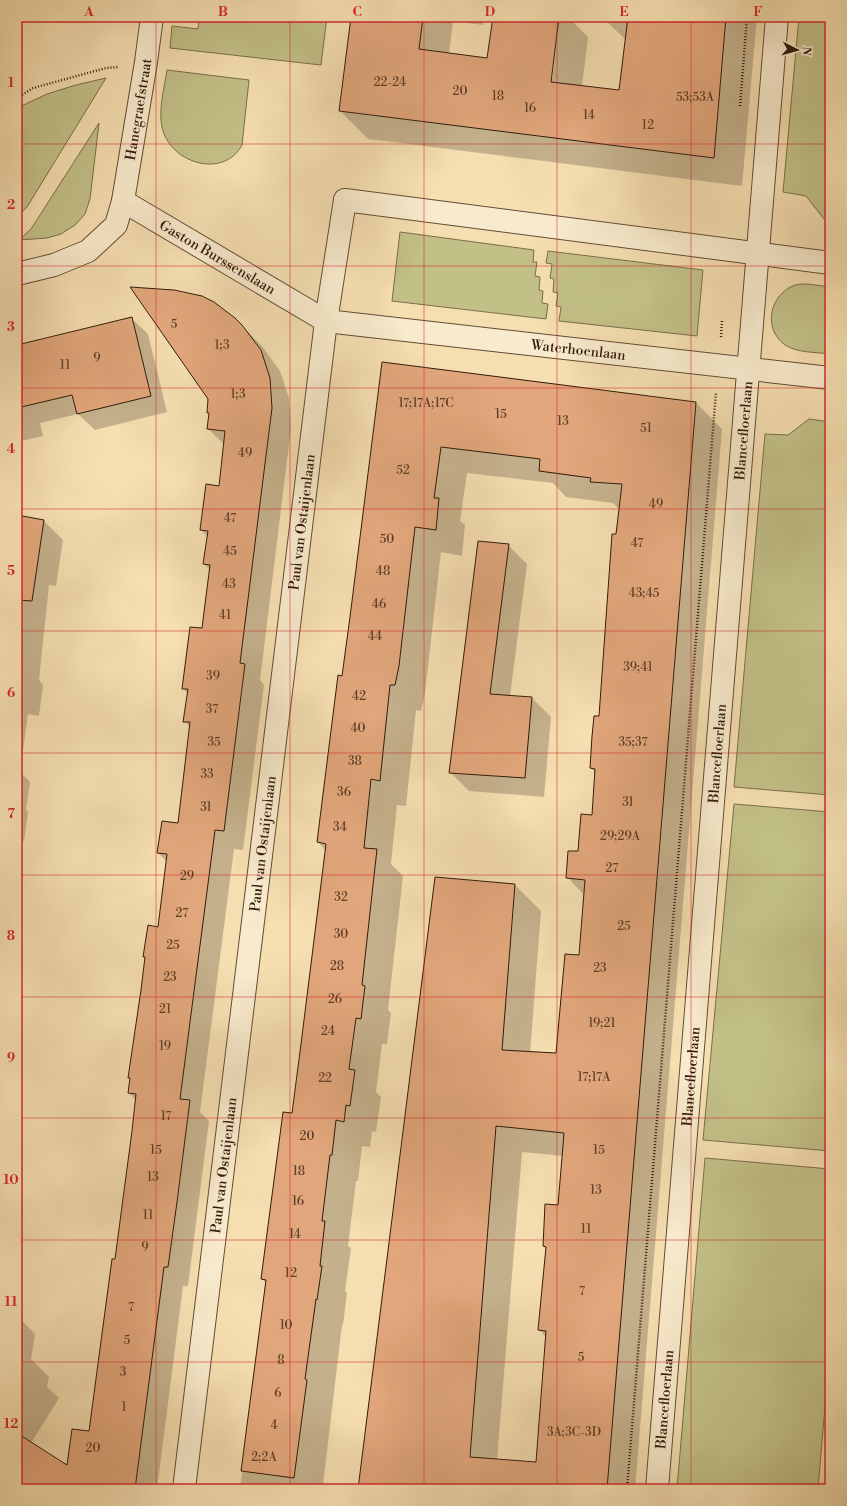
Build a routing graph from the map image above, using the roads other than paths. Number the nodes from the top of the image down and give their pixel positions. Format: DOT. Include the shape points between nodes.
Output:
graph roads {
  1 [pos="152,17"];
  2 [pos="777,17"];
  3 [pos="123,201"];
  4 [pos="759,254"];
  5 [pos="830,264"];
  6 [pos="17,274"];
  7 [pos="326,321"];
  8 [pos="749,370"];
  9 [pos="830,378"];
  10 [pos="184,1489"];
  11 [pos="657,1489"];
  1 -- 3 [label="street, Hanegraefstraat"];
  2 -- 4 [label="street, Blancefloerlaan"];
  3 -- 6 [label="street" via="116,225 88,251 54,265"];
  3 -- 7 [label="street, Gaston Burssenslaan"];
  4 -- 5 [label="street"];
  4 -- 7 [label="street" via="345,200"];
  4 -- 8 [label="street, Blancefloerlaan"];
  7 -- 8 [label="street, Waterhoenlaan"];
  7 -- 10 [label="street, Paul van Ostaijenlaan"];
  8 -- 9 [label="street, Waterhoenlaan"];
  8 -- 11 [label="street, Blancefloerlaan"];
}
